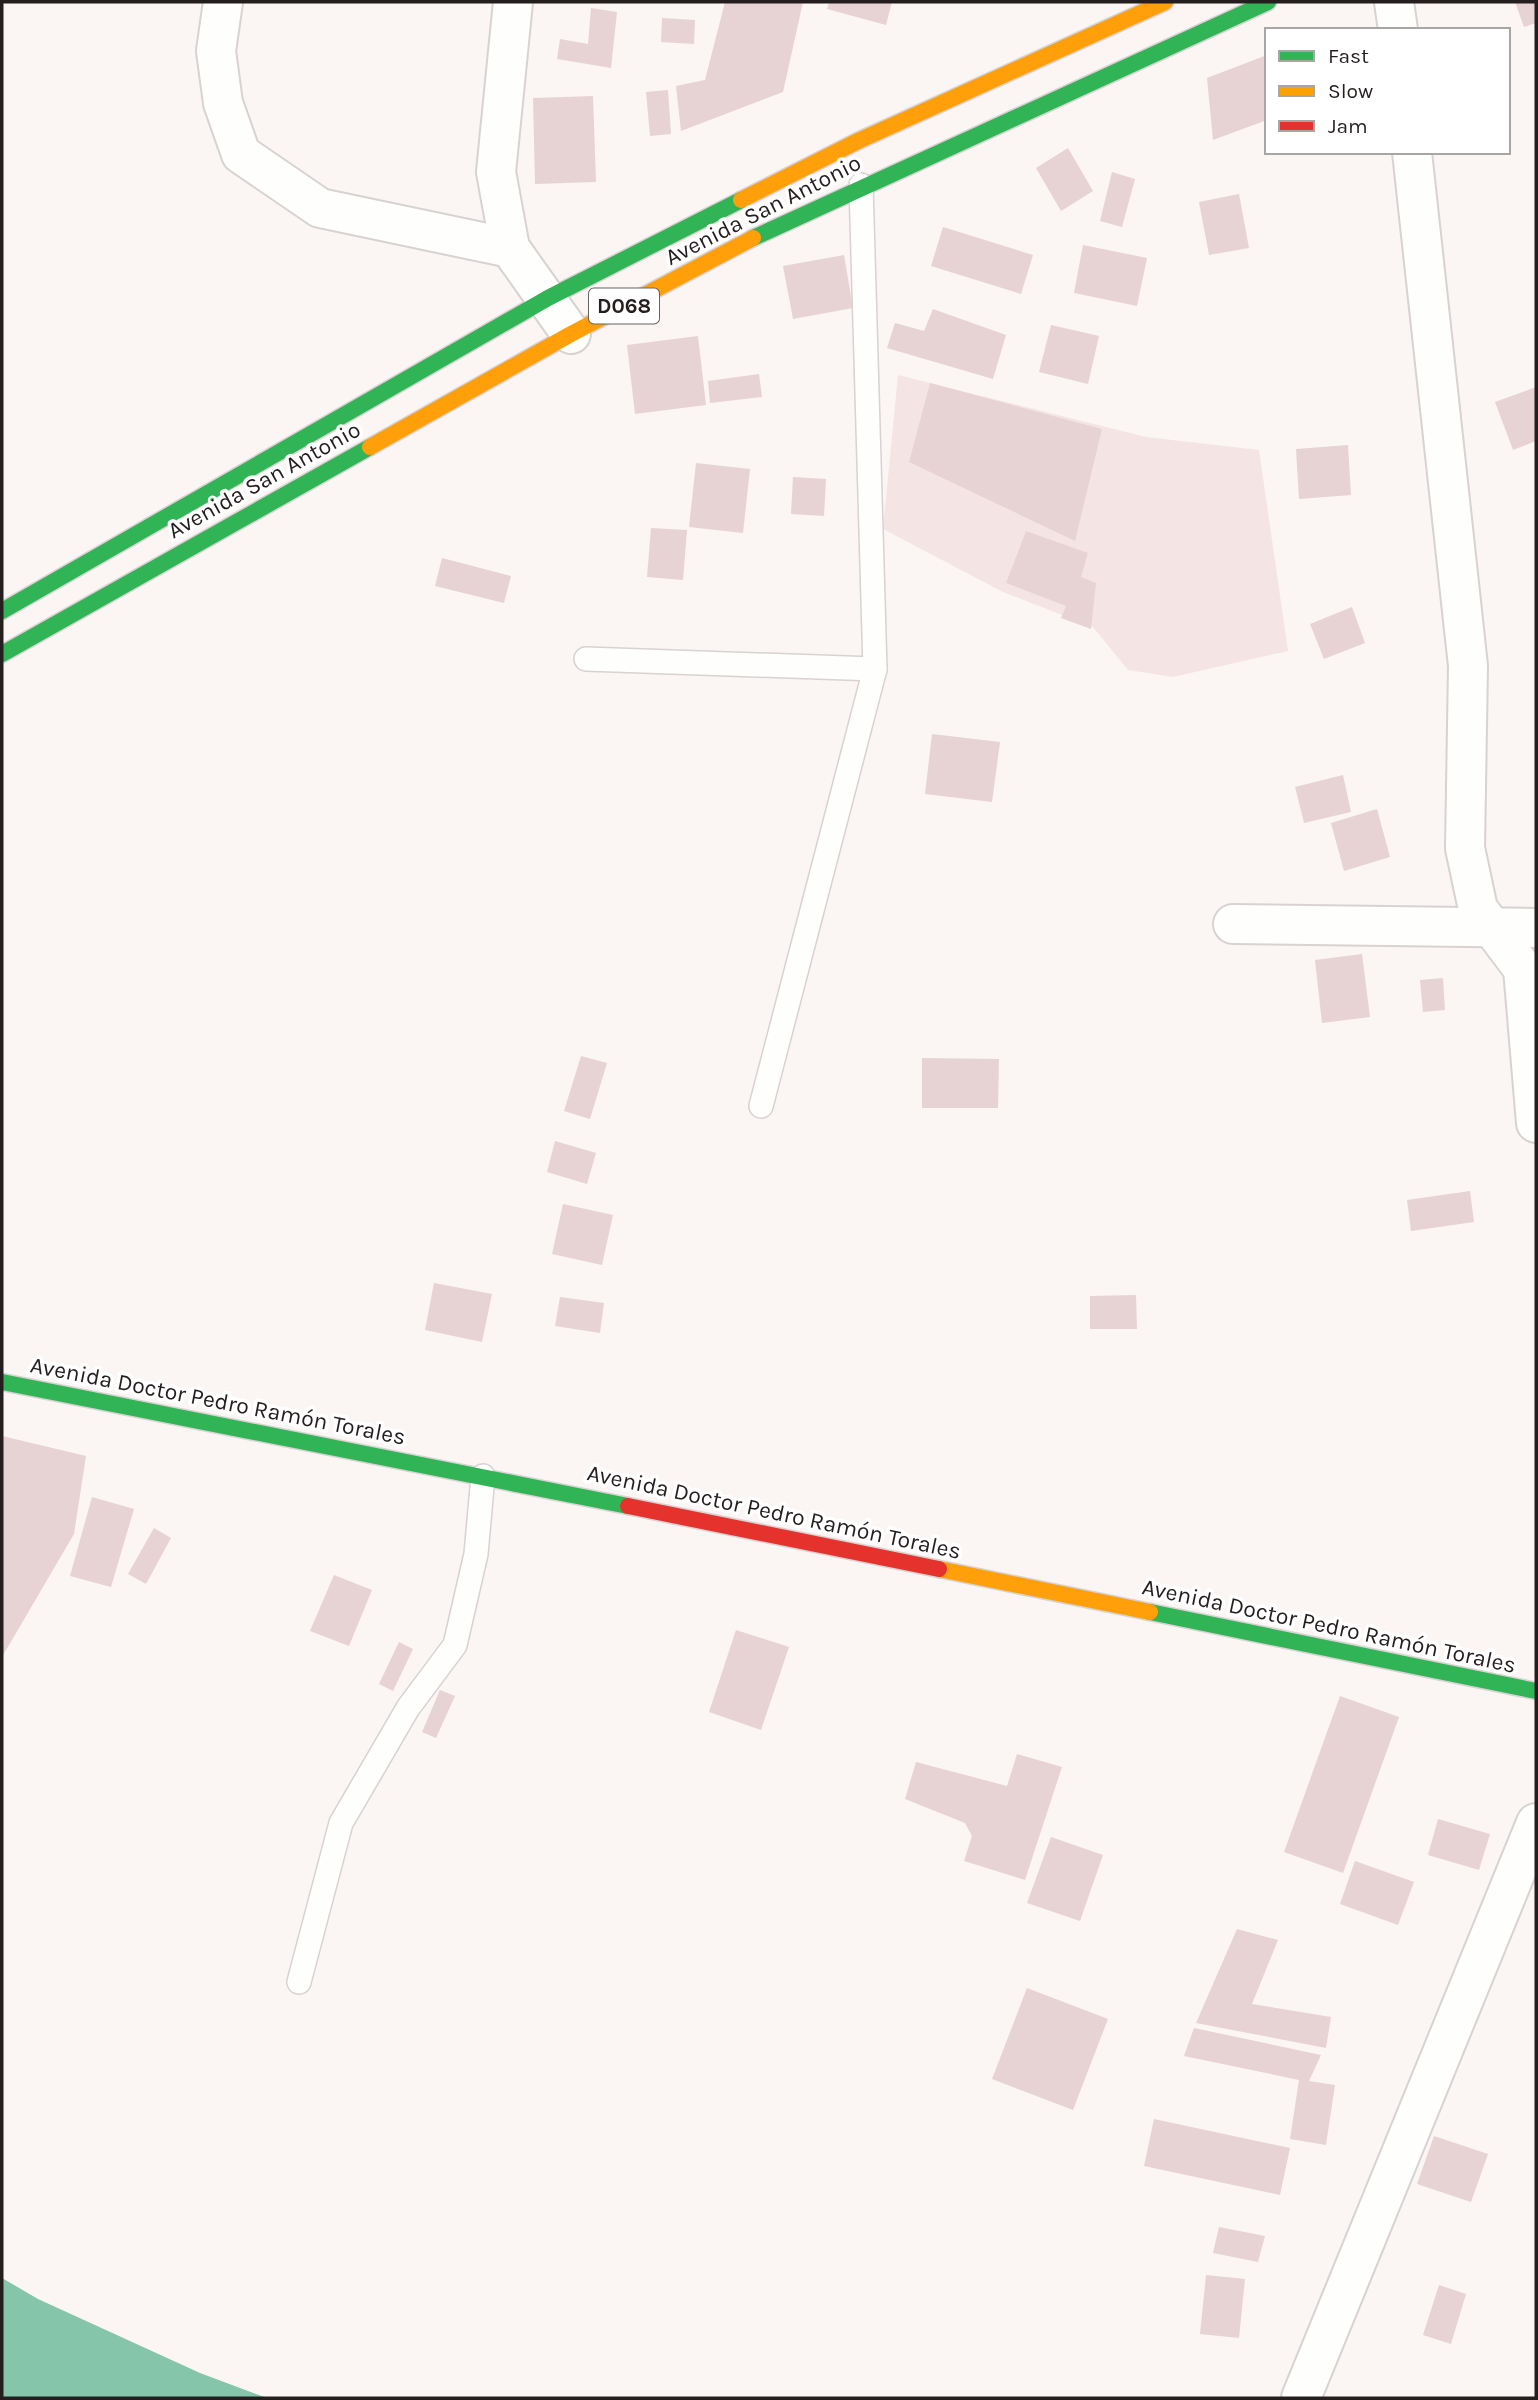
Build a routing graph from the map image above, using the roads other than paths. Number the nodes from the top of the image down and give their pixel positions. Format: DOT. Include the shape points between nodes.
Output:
graph roads {
  1 [pos="223,2"];
  2 [pos="513,2"];
  3 [pos="1165,2"];
  4 [pos="1268,2"];
  5 [pos="1394,2"];
  6 [pos="1398,28"];
  7 [pos="1412,154"];
  8 [pos="861,185"];
  9 [pos="510,248"];
  10 [pos="548,298"];
  11 [pos="571,334"];
  12 [pos="2,611"];
  13 [pos="2,654"];
  14 [pos="586,659"];
  15 [pos="874,669"];
  16 [pos="1233,924"];
  17 [pos="1489,927"];
  18 [pos="1536,928"];
  19 [pos="761,1106"];
  20 [pos="1536,1124"];
  21 [pos="2,1382"];
  22 [pos="483,1476"];
  23 [pos="1536,1691"];
  24 [pos="1536,1823"];
  25 [pos="299,1982"];
  26 [pos="1301,2398"];
  1 -- 9 [label="street" via="216,51 223,103 241,154 320,208"];
  2 -- 9 [label="street" via="496,172"];
  3 -- 10 [label="main road, Avenida San Antonio / D068" via="858,141"];
  4 -- 8 [label="main road, Avenida San Antonio / D068"];
  5 -- 6 [label="street"];
  7 -- 17 [label="street" via="1468,666 1465,848 1478,909"];
  8 -- 11 [label="main road, Avenida San Antonio / D068"];
  8 -- 15 [label="lane"];
  9 -- 10 [label="street"];
  10 -- 11 [label="street"];
  10 -- 12 [label="main road, Avenida San Antonio / D068"];
  11 -- 13 [label="main road, Avenida San Antonio / D068"];
  14 -- 15 [label="lane"];
  15 -- 19 [label="lane"];
  16 -- 17 [label="street"];
  17 -- 18 [label="street"];
  17 -- 20 [label="street" via="1523,969"];
  21 -- 22 [label="main road, Avenida Doctor Pedro Ramón Torales"];
  22 -- 23 [label="main road, Avenida Doctor Pedro Ramón Torales"];
  22 -- 25 [label="lane" via="476,1554 455,1645 408,1708 341,1822"];
  24 -- 26 [label="street"];
}
